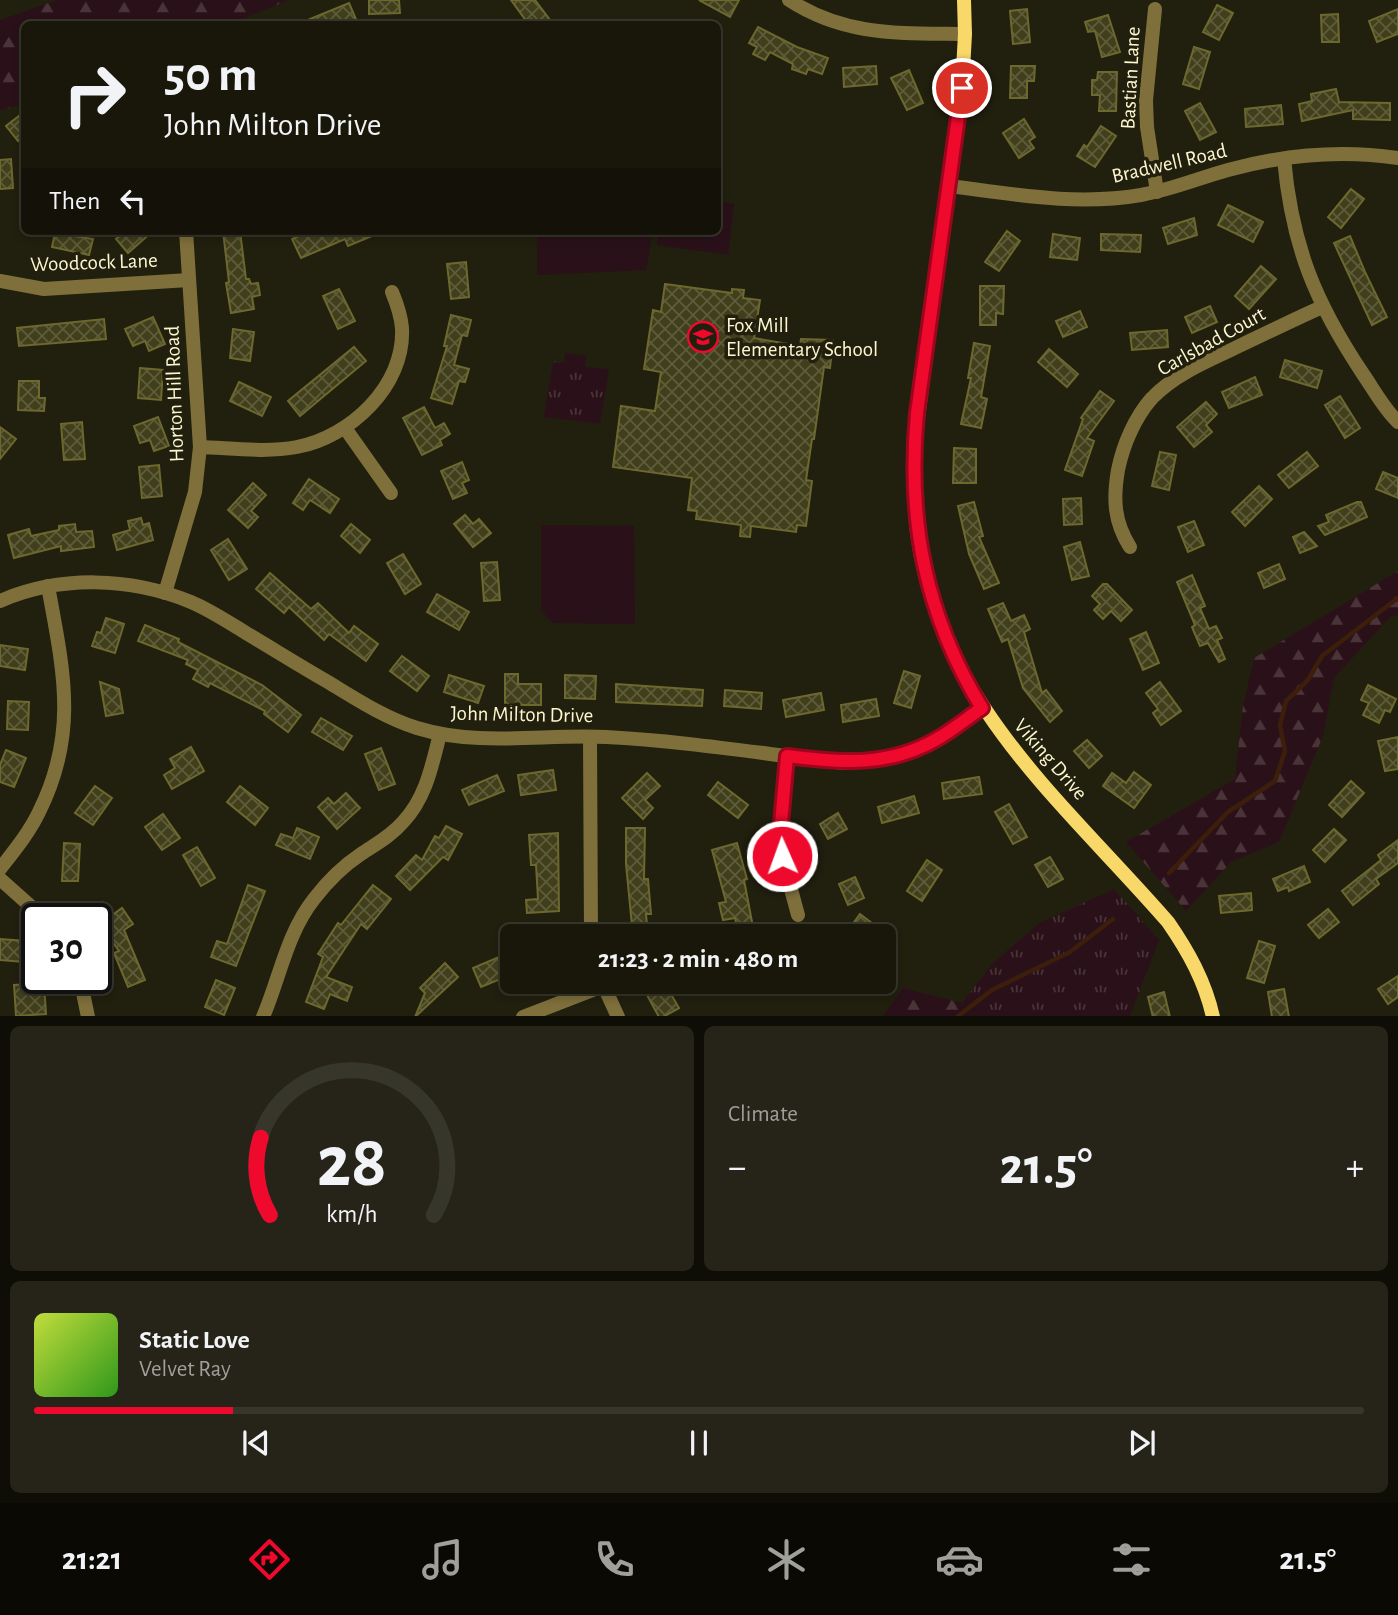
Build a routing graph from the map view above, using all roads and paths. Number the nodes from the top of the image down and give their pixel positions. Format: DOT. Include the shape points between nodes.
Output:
graph roads {
  1 [pos="789,0"];
  2 [pos="964,0"];
  3 [pos="1155,9"];
  4 [pos="965,34"];
  5 [pos="1398,158"];
  6 [pos="1284,159"];
  7 [pos="949,186"];
  8 [pos="1157,191"];
  9 [pos="186,235"];
  10 [pos="189,280"];
  11 [pos="0,281"];
  12 [pos="392,292"];
  13 [pos="1322,307"];
  14 [pos="1398,422"];
  15 [pos="345,428"];
  16 [pos="200,447"];
  17 [pos="391,493"];
  18 [pos="1130,547"];
  19 [pos="48,586"];
  20 [pos="165,593"];
  21 [pos="0,601"];
  22 [pos="982,708"];
  23 [pos="440,734"];
  24 [pos="590,737"];
  25 [pos="787,756"];
  26 [pos="0,869"];
  27 [pos="0,878"];
  28 [pos="27,903"];
  29 [pos="798,915"];
  30 [pos="591,924"];
  31 [pos="83,994"];
  32 [pos="578,994"];
  33 [pos="607,994"];
  34 [pos="88,1016"];
  35 [pos="263,1016"];
  36 [pos="525,1016"];
  37 [pos="618,1016"];
  38 [pos="1213,1016"];
  1 -- 4 [label="street" via="813,14 859,29"];
  2 -- 4 [label="street, Viking Drive"];
  3 -- 8 [label="street, Bastian Lane" via="1146,100"];
  4 -- 7 [label="street, Viking Drive"];
  5 -- 6 [label="street, Bradwell Road"];
  6 -- 8 [label="street, Bradwell Road"];
  6 -- 13 [label="street" via="1294,229"];
  7 -- 8 [label="street, Bradwell Road" via="1076,201"];
  7 -- 22 [label="street, Viking Drive" via="917,413 914,494 928,586 949,646"];
  9 -- 10 [label="street, Horton Hill Road"];
  10 -- 11 [label="street, Woodcock Lane" via="58,289"];
  10 -- 16 [label="street, Horton Hill Road"];
  12 -- 15 [label="street" via="401,327 399,351 372,404"];
  13 -- 14 [label="street"];
  13 -- 18 [label="street, Carlsbad Court" via="1209,360 1153,398 1128,440 1115,485 1114,508"];
  15 -- 16 [label="street" via="296,448"];
  15 -- 17 [label="street"];
  16 -- 20 [label="street, Horton Hill Road" via="195,492"];
  19 -- 20 [label="street, John Milton Drive" via="106,582"];
  19 -- 21 [label="street, John Milton Drive"];
  19 -- 26 [label="street" via="65,690 64,730 58,763 39,812"];
  20 -- 23 [label="street, John Milton Drive" via="209,611 369,707"];
  22 -- 25 [label="street, John Milton Drive" via="938,739 892,758 843,763"];
  22 -- 38 [label="street, Viking Drive" via="1023,761 1168,922 1200,977"];
  23 -- 24 [label="street, John Milton Drive" via="506,739"];
  23 -- 35 [label="street" via="428,779 405,820 332,878 305,912 287,947"];
  24 -- 25 [label="street, John Milton Drive"];
  24 -- 30 [label="street"];
  25 -- 29 [label="street" via="780,835"];
  27 -- 28 [label="street"];
  31 -- 34 [label="street"];
  32 -- 36 [label="street"];
  33 -- 37 [label="street"];
}
